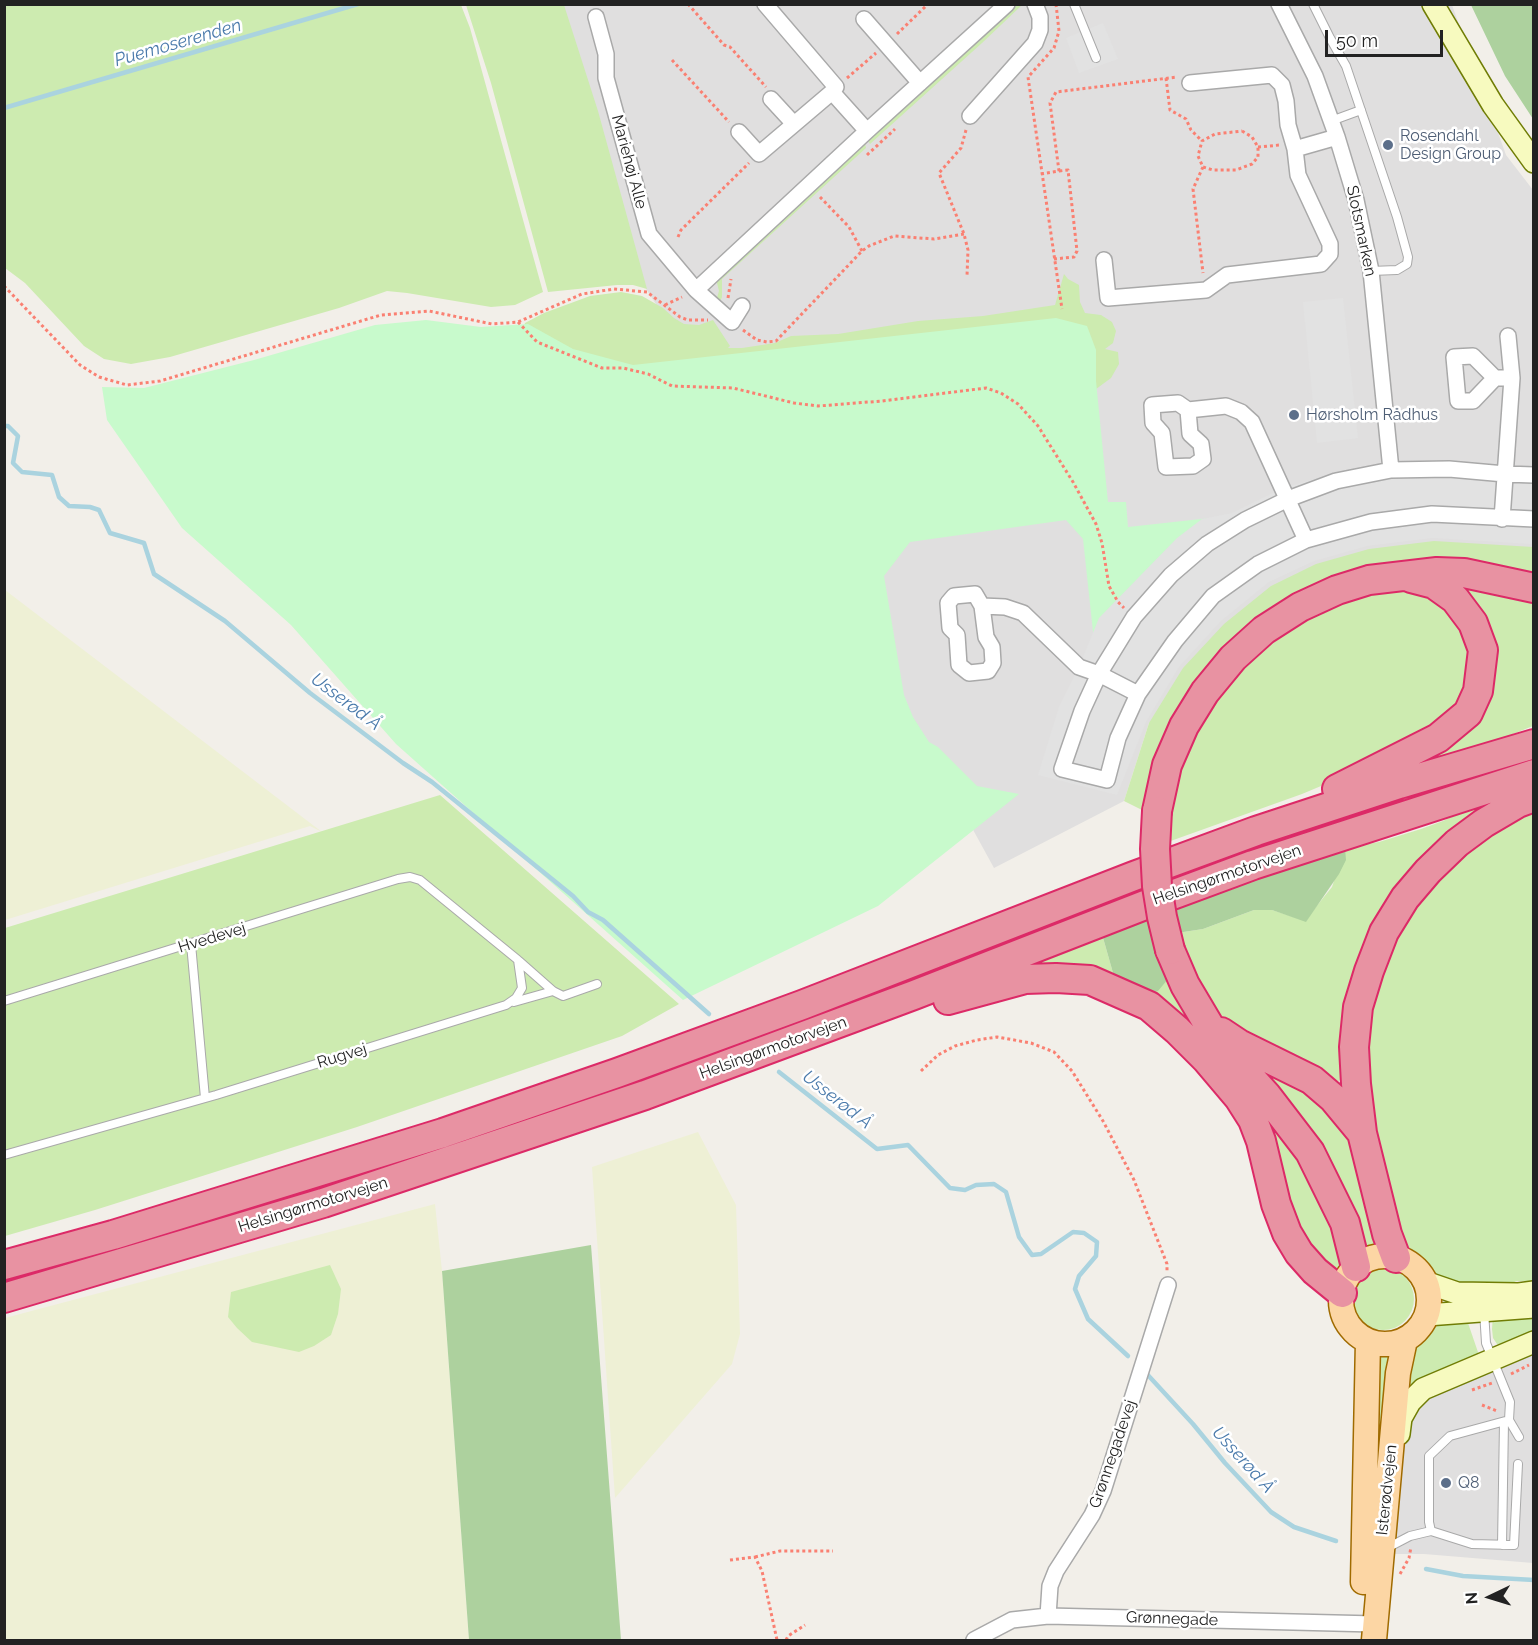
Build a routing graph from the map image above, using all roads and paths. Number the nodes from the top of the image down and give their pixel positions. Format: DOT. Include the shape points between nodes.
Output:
graph roads {
  1 [pos="688,4"];
  2 [pos="765,4"];
  3 [pos="1035,4"];
  4 [pos="1056,4"];
  5 [pos="1074,4"];
  6 [pos="1280,4"];
  7 [pos="1313,4"];
  8 [pos="1433,4"];
  9 [pos="1007,5"];
  10 [pos="596,17"];
  11 [pos="864,19"];
  12 [pos="1096,58"];
  13 [pos="672,60"];
  14 [pos="1166,78"];
  15 [pos="1190,82"];
  16 [pos="920,83"];
  17 [pos="832,92"];
  18 [pos="771,99"];
  19 [pos="1361,110"];
  20 [pos="970,116"];
  21 [pos="1331,120"];
  22 [pos="794,124"];
  23 [pos="898,125"];
  24 [pos="867,130"];
  25 [pos="739,132"];
  26 [pos="1337,137"];
  27 [pos="1202,141"];
  28 [pos="1294,146"];
  29 [pos="1258,147"];
  30 [pos="759,154"];
  31 [pos="864,157"];
  32 [pos="1533,162"];
  33 [pos="1203,167"];
  34 [pos="1059,171"];
  35 [pos="1041,174"];
  36 [pos="812,204"];
  37 [pos="964,234"];
  38 [pos="678,237"];
  39 [pos="862,251"];
  40 [pos="1054,259"];
  41 [pos="1104,260"];
  42 [pos="1371,271"];
  43 [pos="738,273"];
  44 [pos="967,276"];
  45 [pos="4,286"];
  46 [pos="696,290"];
  47 [pos="1206,290"];
  48 [pos="742,306"];
  49 [pos="1062,309"];
  50 [pos="726,317"];
  51 [pos="518,322"];
  52 [pos="1508,336"];
  53 [pos="1495,378"];
  54 [pos="1512,378"];
  55 [pos="1188,410"];
  56 [pos="1390,470"];
  57 [pos="1505,474"];
  58 [pos="1533,474"];
  59 [pos="1288,499"];
  60 [pos="1502,519"];
  61 [pos="1533,519"];
  62 [pos="1306,540"];
  63 [pos="1403,576"];
  64 [pos="1533,588"];
  65 [pos="982,606"];
  66 [pos="1134,617"];
  67 [pos="1099,674"];
  68 [pos="1138,694"];
  69 [pos="1533,744"];
  70 [pos="1533,774"];
  71 [pos="1533,797"];
  72 [pos="1256,831"];
  73 [pos="191,944"];
  74 [pos="518,960"];
  75 [pos="597,984"];
  76 [pos="553,992"];
  77 [pos="4,1001"];
  78 [pos="509,1003"];
  79 [pos="1200,1012"];
  80 [pos="921,1071"];
  81 [pos="645,1095"];
  82 [pos="205,1098"];
  83 [pos="1362,1133"];
  84 [pos="4,1155"];
  85 [pos="1396,1258"];
  86 [pos="4,1265"];
  87 [pos="1356,1267"];
  88 [pos="1425,1282"];
  89 [pos="1168,1285"];
  90 [pos="1533,1292"];
  91 [pos="1342,1293"];
  92 [pos="4,1298"];
  93 [pos="1483,1301"];
  94 [pos="1533,1307"];
  95 [pos="1427,1315"];
  96 [pos="1405,1340"];
  97 [pos="1368,1341"];
  98 [pos="1533,1342"];
  99 [pos="1492,1359"];
  100 [pos="1507,1421"];
  101 [pos="1519,1437"];
  102 [pos="1518,1464"];
  103 [pos="1387,1502"];
  104 [pos="1431,1531"];
  105 [pos="1502,1545"];
  106 [pos="833,1551"];
  107 [pos="1381,1552"];
  108 [pos="755,1557"];
  109 [pos="730,1560"];
  110 [pos="1048,1616"];
  111 [pos="805,1625"];
  112 [pos="1368,1633"];
  113 [pos="777,1641"];
  114 [pos="786,1641"];
  115 [pos="974,1641"];
  1 -- 18 [label="path" via="771,92"];
  2 -- 17 [label="street" via="836,87"];
  3 -- 20 [label="street" via="1040,30 1035,43"];
  4 -- 35 [label="path" via="1059,31 1054,48 1028,77"];
  5 -- 12 [label="lane"];
  6 -- 21 [label="street, Slotsmarken"];
  7 -- 19 [label="lane" via="1346,66"];
  8 -- 32 [label="street" via="1493,105"];
  9 -- 16 [label="street"];
  10 -- 46 [label="street, Mariehøj Alle" via="606,54 606,78 649,234"];
  11 -- 16 [label="street"];
  13 -- 25 [label="path"];
  14 -- 15 [label="path" via="1176,76"];
  14 -- 27 [label="path" via="1170,110 1186,119"];
  14 -- 34 [label="path" via="1056,92 1050,103"];
  15 -- 28 [label="street" via="1272,75 1282,85"];
  16 -- 24 [label="street"];
  17 -- 22 [label="street"];
  17 -- 24 [label="street"];
  18 -- 22 [label="street"];
  19 -- 21 [label="lane"];
  19 -- 42 [label="lane" via="1407,256 1407,264 1397,270"];
  20 -- 37 [label="path" via="961,148 939,173"];
  21 -- 26 [label="street, Slotsmarken"];
  22 -- 30 [label="street"];
  23 -- 31 [label="path"];
  24 -- 46 [label="street"];
  25 -- 30 [label="street"];
  26 -- 28 [label="street"];
  26 -- 42 [label="street, Slotsmarken"];
  27 -- 29 [label="path" via="1215,134 1242,131"];
  27 -- 33 [label="path" via="1198,156"];
  28 -- 29 [label="path"];
  28 -- 47 [label="street" via="1299,175 1330,244 1330,254 1321,264 1227,275"];
  29 -- 33 [label="path" via="1258,157 1252,164 1236,170"];
  30 -- 38 [label="path"];
  33 -- 47 [label="path" via="1193,189"];
  34 -- 35 [label="path"];
  34 -- 40 [label="path" via="1068,170 1077,251 1074,257"];
  35 -- 40 [label="path"];
  36 -- 39 [label="path" via="820,197 849,227"];
  37 -- 39 [label="path" via="934,238 894,236"];
  37 -- 44 [label="path"];
  39 -- 50 [label="path" via="776,340 758,340"];
  40 -- 49 [label="path"];
  41 -- 47 [label="street" via="1108,298"];
  42 -- 56 [label="street, Slotsmarken"];
  43 -- 50 [label="path" via="729,280"];
  45 -- 51 [label="path" via="80,365 99,377 126,385 160,381 381,315 429,311 492,324"];
  46 -- 50 [label="street, Mariehøj Alle"];
  48 -- 50 [label="street"];
  50 -- 51 [label="path" via="688,320 647,292 614,289 582,294"];
  51 -- 66 [label="path" via="537,342 602,368 648,374 672,386 733,388 794,404 882,401 986,388 1001,393 1018,404 1038,426 1073,482 1096,524 1109,586 1118,602"];
  52 -- 54 [label="street"];
  53 -- 54 [label="street"];
  54 -- 57 [label="street"];
  55 -- 55 [label="street" via="1190,434 1201,444 1203,459 1192,466 1166,467 1162,434 1153,423 1152,405 1178,403"];
  55 -- 59 [label="street" via="1226,406 1241,412 1252,422"];
  56 -- 57 [label="street" via="1449,469"];
  56 -- 59 [label="street" via="1336,481"];
  57 -- 58 [label="street"];
  57 -- 60 [label="street"];
  59 -- 62 [label="street"];
  59 -- 66 [label="street" via="1245,519 1207,544 1171,575"];
  60 -- 61 [label="street"];
  60 -- 62 [label="street" via="1432,514 1371,522"];
  62 -- 68 [label="street" via="1258,564 1213,596"];
  63 -- 64 [label="highway" via="1464,573"];
  63 -- 72 [label="highway" via="1434,584 1455,599 1473,623 1483,650 1478,691 1468,713 1438,738"];
  63 -- 79 [label="highway, bridge" via="1369,580 1337,590 1264,630 1233,658 1184,726 1167,765 1157,811 1156,886 1170,950"];
  65 -- 65 [label="street" via="993,663 988,671 969,673 959,666 957,635 950,628 948,603 954,596 975,594"];
  65 -- 67 [label="street" via="1023,613 1079,667"];
  66 -- 67 [label="street"];
  67 -- 68 [label="street"];
  67 -- 68 [label="street" via="1062,769 1107,780 1118,738"];
  69 -- 72 [label="highway, Helsingørmotorvejen"];
  70 -- 81 [label="highway, Helsingørmotorvejen" via="1242,869"];
  71 -- 83 [label="highway" via="1484,823 1457,843 1405,898 1384,932 1358,1006 1354,1047"];
  72 -- 86 [label="highway, Helsingørmotorvejen" via="606,1077 312,1174"];
  73 -- 74 [label="lane, Hvedevej" via="410,877 420,880"];
  73 -- 77 [label="lane, Hvedevej"];
  73 -- 82 [label="lane"];
  74 -- 76 [label="lane"];
  74 -- 78 [label="lane" via="522,988"];
  75 -- 76 [label="lane, Rugvej" via="563,996"];
  76 -- 78 [label="lane, Rugvej"];
  78 -- 82 [label="lane, Rugvej"];
  79 -- 83 [label="highway" via="1239,1044 1312,1080"];
  79 -- 87 [label="highway" via="1220,1044 1310,1152 1345,1223"];
  80 -- 89 [label="path" via="955,1046 997,1037 1054,1052 1072,1071 1134,1180 1167,1264"];
  81 -- 91 [label="highway" via="748,1072 991,987 1025,979 1090,980 1149,1006 1206,1059 1239,1098 1261,1141 1287,1233 1315,1271"];
  81 -- 92 [label="highway, Helsingørmotorvejen" via="323,1203"];
  82 -- 84 [label="lane, Rugvej"];
  83 -- 85 [label="highway"];
  85 -- 87 [label="main road" via="1368,1260"];
  85 -- 88 [label="main road" via="1413,1267"];
  87 -- 91 [label="main road"];
  88 -- 93 [label="street"];
  88 -- 95 [label="main road"];
  89 -- 110 [label="street, Grønnegadevej" via="1103,1491 1056,1571 1050,1586"];
  90 -- 93 [label="street"];
  91 -- 97 [label="main road" via="1347,1322"];
  93 -- 94 [label="street"];
  93 -- 95 [label="street"];
  93 -- 99 [label="lane" via="1484,1332"];
  95 -- 96 [label="main road"];
  96 -- 97 [label="main road" via="1393,1344"];
  96 -- 103 [label="main road, Isterødvejen" via="1398,1373"];
  97 -- 112 [label="main road, Isterødvejen"];
  98 -- 99 [label="street"];
  99 -- 100 [label="lane" via="1510,1402"];
  99 -- 103 [label="street" via="1424,1389 1410,1402 1401,1418"];
  100 -- 101 [label="lane"];
  100 -- 104 [label="lane" via="1450,1436 1429,1456"];
  100 -- 105 [label="lane"];
  102 -- 105 [label="lane" via="1514,1545"];
  103 -- 107 [label="main road, Isterødvejen"];
  104 -- 105 [label="lane" via="1472,1544"];
  104 -- 107 [label="lane" via="1410,1536"];
  106 -- 108 [label="path" via="780,1551"];
  107 -- 112 [label="main road, Isterødvejen"];
  108 -- 109 [label="path"];
  108 -- 113 [label="path" via="762,1571"];
  110 -- 112 [label="street, Grønnegade"];
  110 -- 115 [label="street, Grønnegade" via="1012,1620"];
  111 -- 114 [label="path"];
}
